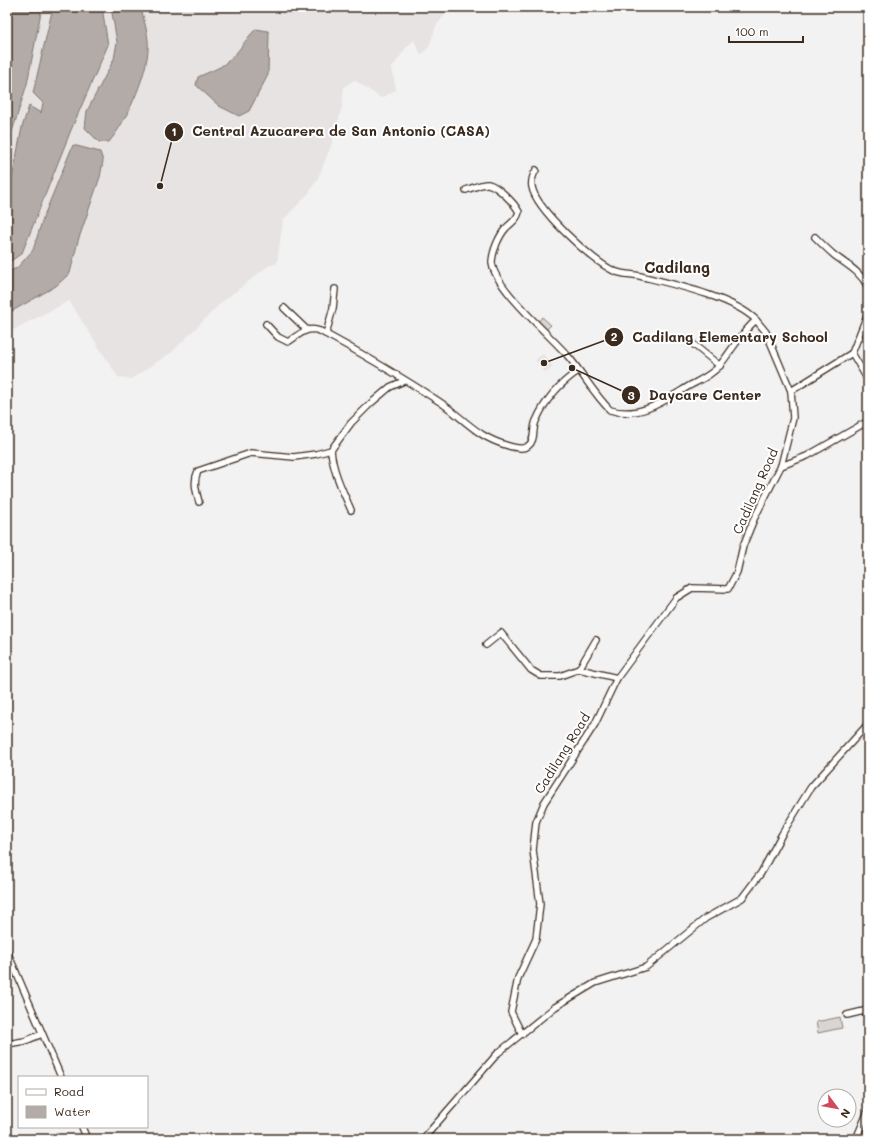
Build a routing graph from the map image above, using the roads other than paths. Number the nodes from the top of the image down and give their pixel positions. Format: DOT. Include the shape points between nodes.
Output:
graph roads {
  1 [pos="536,170"];
  2 [pos="466,190"];
  3 [pos="815,237"];
  4 [pos="868,287"];
  5 [pos="335,289"];
  6 [pos="284,308"];
  7 [pos="868,313"];
  8 [pos="756,320"];
  9 [pos="266,324"];
  10 [pos="306,329"];
  11 [pos="326,334"];
  12 [pos="688,340"];
  13 [pos="852,353"];
  14 [pos="720,366"];
  15 [pos="578,370"];
  16 [pos="868,380"];
  17 [pos="404,381"];
  18 [pos="791,391"];
  19 [pos="868,423"];
  20 [pos="331,450"];
  21 [pos="781,466"];
  22 [pos="199,502"];
  23 [pos="351,510"];
  24 [pos="596,640"];
  25 [pos="486,646"];
  26 [pos="579,669"];
  27 [pos="617,678"];
  28 [pos="868,724"];
  29 [pos="7,951"];
  30 [pos="868,1010"];
  31 [pos="847,1015"];
  32 [pos="42,1034"];
  33 [pos="522,1034"];
  34 [pos="7,1044"];
  35 [pos="61,1076"];
  36 [pos="868,1111"];
  37 [pos="82,1128"];
  38 [pos="87,1139"];
  39 [pos="423,1139"];
  40 [pos="856,1139"];
  1 -- 8 [label="street, Cadilang Road" via="532,176 532,187 539,202 580,246 602,264 623,274 725,301"];
  2 -- 15 [label="street" via="486,184 494,186 516,205 518,218 504,229 493,252 492,263 512,297"];
  3 -- 4 [label="street" via="855,269"];
  5 -- 11 [label="street"];
  6 -- 10 [label="street"];
  7 -- 13 [label="street"];
  8 -- 14 [label="street" via="747,328"];
  8 -- 18 [label="street, Cadilang Road" via="766,332"];
  9 -- 10 [label="street" via="278,337 288,342"];
  10 -- 11 [label="street"];
  11 -- 17 [label="street"];
  12 -- 14 [label="street"];
  13 -- 16 [label="street"];
  13 -- 18 [label="street"];
  14 -- 15 [label="street" via="657,406 638,412 618,413 610,410"];
  15 -- 17 [label="street" via="563,381 543,406 535,423 533,440 528,447 522,449 483,435 440,402"];
  17 -- 20 [label="street" via="390,387 370,404 351,423"];
  18 -- 21 [label="street, Cadilang Road" via="793,418"];
  19 -- 21 [label="street" via="807,456"];
  20 -- 22 [label="street" via="294,457 251,453 207,466 198,471 196,476 195,486"];
  20 -- 23 [label="street" via="332,467"];
  21 -- 27 [label="street, Cadilang Road" via="751,526 737,572 728,589 692,588 676,598"];
  24 -- 26 [label="street"];
  25 -- 26 [label="street" via="502,633 531,670 541,676 560,676"];
  26 -- 27 [label="street"];
  27 -- 33 [label="street, Cadilang Road" via="595,724 544,803 536,822 533,850 540,904 536,939 518,978 511,1012"];
  28 -- 33 [label="street" via="811,787 761,873 742,898 706,918 646,967 595,983 555,1007"];
  29 -- 32 [label="street"];
  30 -- 31 [label="street"];
  32 -- 34 [label="street"];
  32 -- 35 [label="street"];
  33 -- 39 [label="street" via="498,1053"];
  36 -- 40 [label="street"];
  37 -- 38 [label="street"];
}
